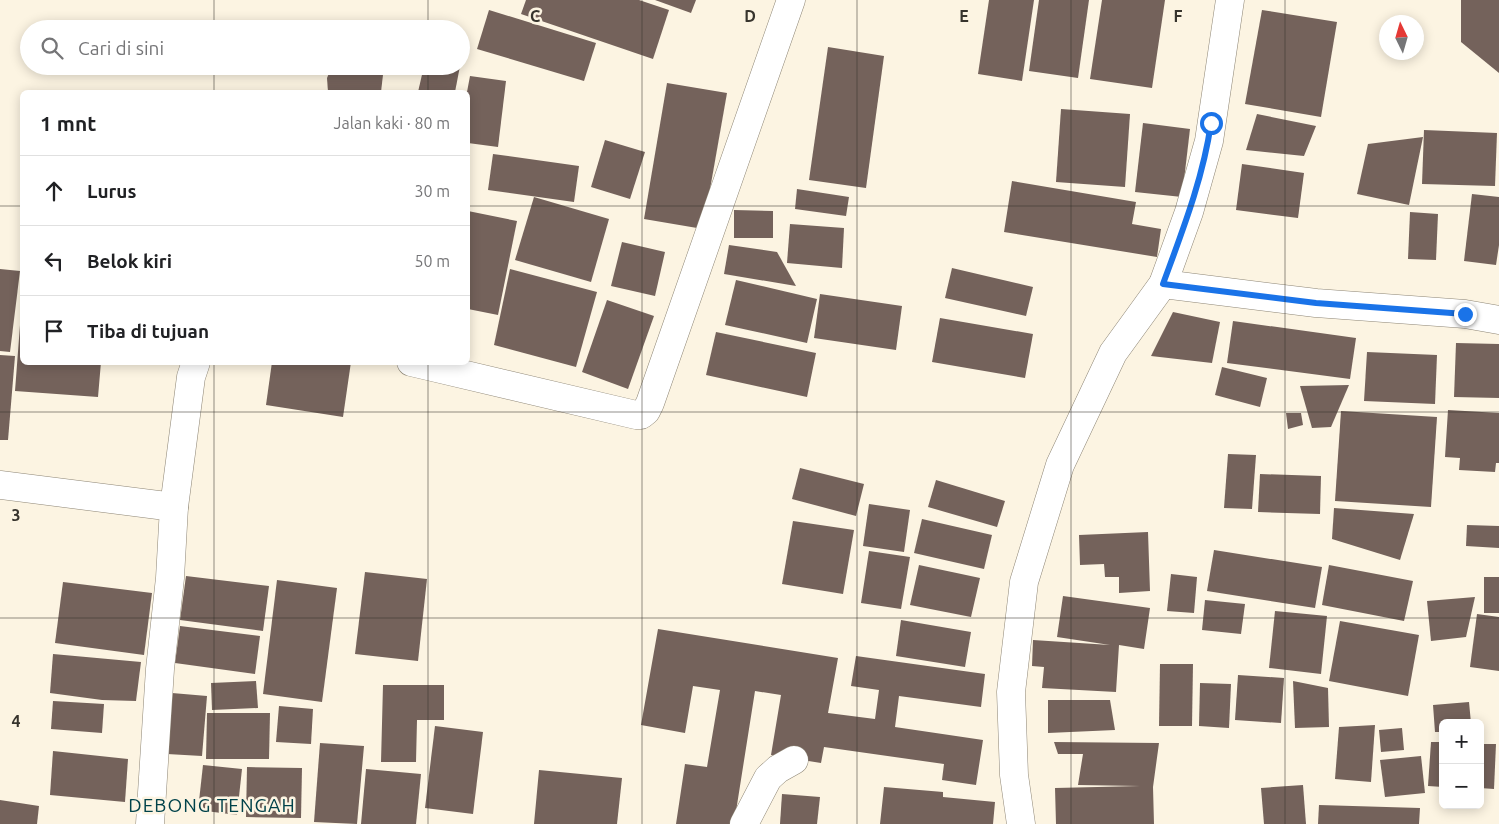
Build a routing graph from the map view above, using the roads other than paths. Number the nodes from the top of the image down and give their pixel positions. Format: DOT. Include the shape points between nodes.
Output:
graph roads {
  1 [pos="791,0"];
  2 [pos="1230,0"];
  3 [pos="1163,284"];
  4 [pos="1499,320"];
  5 [pos="195,365"];
  6 [pos="424,365"];
  7 [pos="0,485"];
  8 [pos="174,506"];
  9 [pos="794,760"];
  10 [pos="150,824"];
  11 [pos="744,824"];
  12 [pos="1021,824"];
  1 -- 6 [label="street" via="646,412 636,415"];
  2 -- 3 [label="street" via="1209,141 1189,212"];
  3 -- 4 [label="street" via="1316,303 1465,314"];
  3 -- 12 [label="street" via="1113,353 1064,457 1024,582 1011,692 1014,775"];
  5 -- 8 [label="street"];
  7 -- 8 [label="street"];
  8 -- 10 [label="street"];
  9 -- 11 [label="street" via="768,778"];
}
